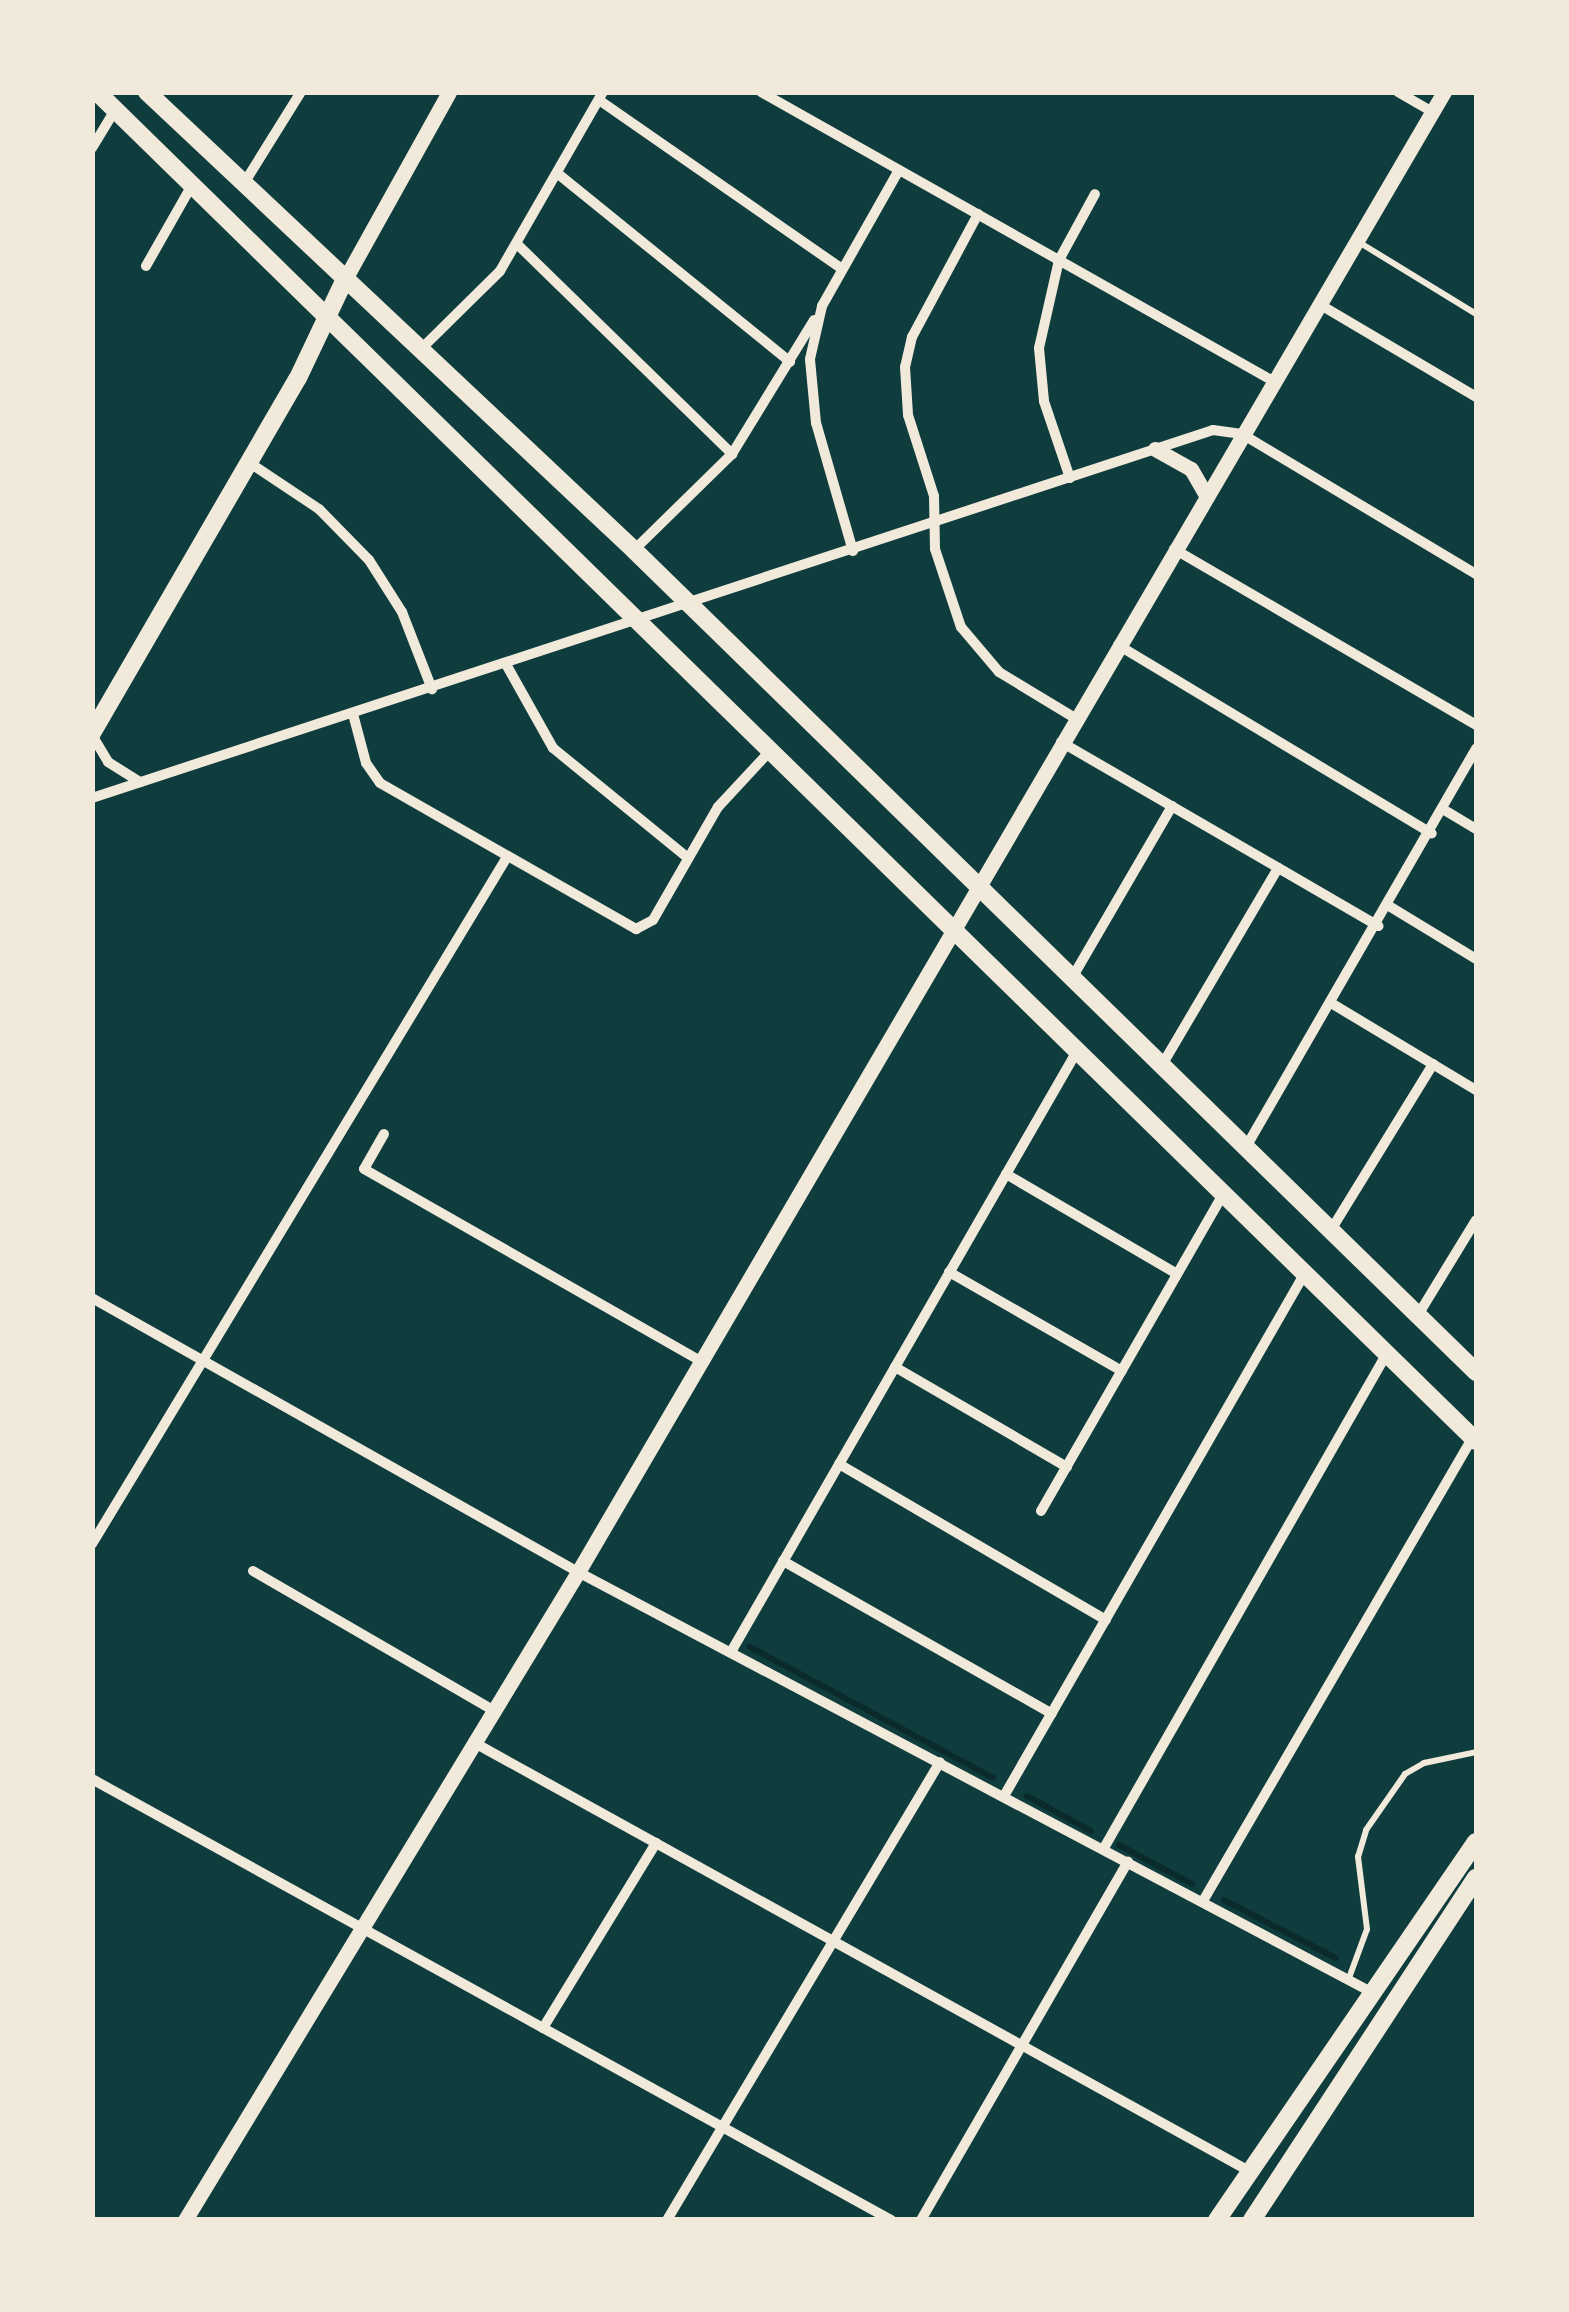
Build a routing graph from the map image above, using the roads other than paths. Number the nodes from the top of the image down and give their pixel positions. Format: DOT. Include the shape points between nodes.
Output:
graph roads {
  1 [pos="98,92"];
  2 [pos="147,92"];
  3 [pos="300,92"];
  4 [pos="449,92"];
  5 [pos="761,92"];
  6 [pos="1398,92"];
  7 [pos="1444,92"];
  8 [pos="601,96"];
  9 [pos="115,110"];
  10 [pos="1432,112"];
  11 [pos="92,148"];
  12 [pos="899,170"];
  13 [pos="558,173"];
  14 [pos="192,186"];
  15 [pos="243,186"];
  16 [pos="1095,194"];
  17 [pos="978,214"];
  18 [pos="1356,240"];
  19 [pos="517,244"];
  20 [pos="1059,260"];
  21 [pos="146,266"];
  22 [pos="842,269"];
  23 [pos="345,278"];
  24 [pos="1319,304"];
  25 [pos="822,306"];
  26 [pos="1476,314"];
  27 [pos="327,318"];
  28 [pos="418,352"];
  29 [pos="790,362"];
  30 [pos="1274,380"];
  31 [pos="1476,397"];
  32 [pos="1242,434"];
  33 [pos="1155,449"];
  34 [pos="732,454"];
  35 [pos="250,462"];
  36 [pos="1070,478"];
  37 [pos="1206,495"];
  38 [pos="935,524"];
  39 [pos="1174,549"];
  40 [pos="634,550"];
  41 [pos="853,551"];
  42 [pos="1476,574"];
  43 [pos="691,606"];
  44 [pos="638,624"];
  45 [pos="1118,645"];
  46 [pos="507,666"];
  47 [pos="432,690"];
  48 [pos="353,714"];
  49 [pos="1074,718"];
  50 [pos="1476,725"];
  51 [pos="92,734"];
  52 [pos="1060,742"];
  53 [pos="1476,749"];
  54 [pos="770,751"];
  55 [pos="140,782"];
  56 [pos="92,798"];
  57 [pos="1172,806"];
  58 [pos="1446,811"];
  59 [pos="1476,829"];
  60 [pos="1432,834"];
  61 [pos="507,857"];
  62 [pos="688,858"];
  63 [pos="1278,868"];
  64 [pos="976,884"];
  65 [pos="1389,906"];
  66 [pos="1378,926"];
  67 [pos="951,927"];
  68 [pos="1476,959"];
  69 [pos="1072,978"];
  70 [pos="1332,1003"];
  71 [pos="1077,1050"];
  72 [pos="1432,1064"];
  73 [pos="1162,1065"];
  74 [pos="1476,1090"];
  75 [pos="384,1134"];
  76 [pos="1246,1148"];
  77 [pos="1006,1174"];
  78 [pos="1224,1194"];
  79 [pos="1476,1220"];
  80 [pos="1331,1230"];
  81 [pos="950,1272"];
  82 [pos="1305,1273"];
  83 [pos="1177,1274"];
  84 [pos="92,1298"];
  85 [pos="1418,1315"];
  86 [pos="1387,1353"];
  87 [pos="201,1359"];
  88 [pos="700,1361"];
  89 [pos="895,1367"];
  90 [pos="1122,1371"];
  91 [pos="1476,1372"];
  92 [pos="1475,1439"];
  93 [pos="838,1464"];
  94 [pos="1067,1467"];
  95 [pos="1041,1511"];
  96 [pos="92,1544"];
  97 [pos="783,1561"];
  98 [pos="253,1571"];
  99 [pos="578,1572"];
  100 [pos="1106,1620"];
  101 [pos="731,1652"];
  102 [pos="493,1710"];
  103 [pos="1052,1714"];
  104 [pos="473,1742"];
  105 [pos="1476,1752"];
  106 [pos="940,1762"];
  107 [pos="92,1778"];
  108 [pos="1004,1796"];
  109 [pos="1476,1842"];
  110 [pos="656,1843"];
  111 [pos="1104,1848"];
  112 [pos="1128,1861"];
  113 [pos="1476,1878"];
  114 [pos="1203,1901"];
  115 [pos="361,1927"];
  116 [pos="833,1940"];
  117 [pos="1349,1978"];
  118 [pos="1376,1994"];
  119 [pos="544,2028"];
  120 [pos="1022,2044"];
  121 [pos="722,2126"];
  122 [pos="1250,2172"];
  123 [pos="185,2220"];
  124 [pos="667,2220"];
  125 [pos="891,2220"];
  126 [pos="921,2220"];
  127 [pos="1217,2220"];
  128 [pos="1252,2220"];
  1 -- 9 [label="main road"];
  2 -- 15 [label="main road"];
  3 -- 15 [label="street"];
  4 -- 23 [label="street"];
  5 -- 12 [label="street"];
  6 -- 10 [label="street"];
  7 -- 10 [label="street"];
  8 -- 13 [label="street"];
  8 -- 22 [label="street"];
  9 -- 11 [label="street"];
  9 -- 14 [label="main road"];
  10 -- 18 [label="street"];
  12 -- 17 [label="street"];
  12 -- 22 [label="street"];
  13 -- 19 [label="street"];
  13 -- 29 [label="street"];
  14 -- 21 [label="street"];
  14 -- 27 [label="main road"];
  15 -- 23 [label="main road"];
  16 -- 20 [label="street"];
  17 -- 20 [label="street"];
  17 -- 38 [label="street" via="918,322 905,367 908,415 934,496"];
  18 -- 24 [label="street"];
  18 -- 26 [label="lane"];
  19 -- 28 [label="street" via="485,287"];
  19 -- 34 [label="street"];
  20 -- 30 [label="street"];
  20 -- 36 [label="street" via="1038,362"];
  22 -- 25 [label="street"];
  23 -- 27 [label="main road"];
  23 -- 28 [label="main road"];
  24 -- 30 [label="street"];
  24 -- 31 [label="street"];
  25 -- 29 [label="street"];
  25 -- 41 [label="street" via="810,359 812,402"];
  27 -- 35 [label="main road"];
  27 -- 44 [label="main road"];
  28 -- 40 [label="main road"];
  29 -- 34 [label="street"];
  30 -- 32 [label="street"];
  32 -- 33 [label="street" via="1213,430"];
  32 -- 37 [label="street"];
  32 -- 42 [label="street"];
  33 -- 36 [label="street"];
  33 -- 37 [label="street" via="1191,468"];
  34 -- 40 [label="street"];
  35 -- 47 [label="street" via="319,509 369,560 402,612"];
  35 -- 51 [label="main road"];
  36 -- 38 [label="street"];
  37 -- 39 [label="street"];
  38 -- 41 [label="street"];
  38 -- 49 [label="street" via="936,549 969,640 999,672"];
  39 -- 45 [label="street"];
  39 -- 50 [label="street"];
  40 -- 43 [label="main road"];
  41 -- 43 [label="street"];
  43 -- 44 [label="street"];
  43 -- 64 [label="main road"];
  44 -- 46 [label="street"];
  44 -- 54 [label="main road"];
  45 -- 49 [label="street"];
  45 -- 60 [label="street"];
  46 -- 47 [label="street"];
  46 -- 62 [label="street" via="554,748"];
  47 -- 48 [label="street"];
  48 -- 55 [label="street"];
  48 -- 61 [label="street" via="366,763 380,783"];
  49 -- 52 [label="street"];
  51 -- 55 [label="street" via="108,762"];
  52 -- 57 [label="street"];
  52 -- 64 [label="street"];
  53 -- 58 [label="street"];
  54 -- 62 [label="street" via="718,807"];
  54 -- 67 [label="main road"];
  55 -- 56 [label="street"];
  57 -- 63 [label="street"];
  57 -- 69 [label="street"];
  58 -- 59 [label="street"];
  58 -- 60 [label="street"];
  60 -- 65 [label="street"];
  61 -- 62 [label="street" via="636,930 652,920"];
  61 -- 87 [label="street"];
  63 -- 66 [label="street"];
  63 -- 73 [label="street"];
  64 -- 67 [label="street"];
  64 -- 69 [label="main road"];
  65 -- 66 [label="street"];
  65 -- 68 [label="street"];
  66 -- 70 [label="street"];
  67 -- 71 [label="main road"];
  67 -- 88 [label="street"];
  69 -- 73 [label="main road"];
  70 -- 72 [label="street"];
  70 -- 76 [label="street"];
  71 -- 77 [label="street"];
  71 -- 78 [label="main road"];
  72 -- 74 [label="street"];
  72 -- 80 [label="street"];
  73 -- 76 [label="main road"];
  75 -- 88 [label="street" via="364,1169"];
  76 -- 80 [label="main road"];
  77 -- 81 [label="street"];
  77 -- 83 [label="street"];
  78 -- 82 [label="main road"];
  78 -- 83 [label="street"];
  79 -- 85 [label="street"];
  80 -- 85 [label="main road"];
  81 -- 89 [label="street"];
  81 -- 90 [label="street"];
  82 -- 86 [label="main road"];
  82 -- 100 [label="street"];
  83 -- 90 [label="street"];
  84 -- 87 [label="street"];
  85 -- 91 [label="main road"];
  86 -- 92 [label="main road"];
  86 -- 111 [label="street"];
  87 -- 96 [label="street"];
  87 -- 99 [label="street"];
  88 -- 99 [label="street"];
  89 -- 93 [label="street"];
  89 -- 94 [label="street"];
  90 -- 94 [label="street"];
  92 -- 114 [label="street"];
  93 -- 97 [label="street"];
  93 -- 100 [label="street"];
  94 -- 95 [label="street"];
  97 -- 101 [label="street"];
  97 -- 103 [label="street"];
  98 -- 102 [label="street"];
  99 -- 101 [label="street"];
  99 -- 102 [label="street"];
  100 -- 103 [label="street"];
  101 -- 106 [label="street"];
  102 -- 104 [label="street"];
  103 -- 108 [label="street"];
  104 -- 110 [label="street"];
  104 -- 115 [label="street"];
  105 -- 117 [label="lane" via="1405,1774 1366,1830 1358,1857 1367,1929"];
  106 -- 108 [label="street"];
  106 -- 116 [label="street"];
  107 -- 115 [label="street"];
  108 -- 111 [label="street"];
  109 -- 118 [label="main road"];
  110 -- 116 [label="street"];
  110 -- 119 [label="street"];
  111 -- 112 [label="street"];
  112 -- 114 [label="street"];
  112 -- 120 [label="street"];
  113 -- 128 [label="main road"];
  114 -- 117 [label="street"];
  115 -- 119 [label="street"];
  115 -- 123 [label="street"];
  116 -- 120 [label="street"];
  116 -- 121 [label="street"];
  117 -- 118 [label="street"];
  118 -- 122 [label="main road"];
  119 -- 121 [label="street"];
  120 -- 122 [label="street"];
  120 -- 126 [label="street"];
  121 -- 124 [label="street"];
  121 -- 125 [label="street"];
  122 -- 127 [label="main road"];
}
